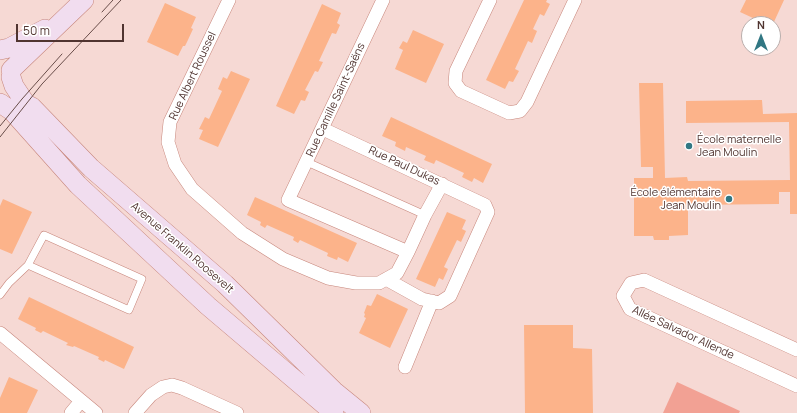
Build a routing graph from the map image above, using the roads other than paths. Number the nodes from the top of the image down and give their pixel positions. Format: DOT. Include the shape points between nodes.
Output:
graph roads {
  1 [pos="84,0"];
  2 [pos="229,0"];
  3 [pos="383,0"];
  4 [pos="490,0"];
  5 [pos="575,0"];
  6 [pos="62,21"];
  7 [pos="0,51"];
  8 [pos="11,73"];
  9 [pos="0,96"];
  10 [pos="0,103"];
  11 [pos="323,129"];
  12 [pos="307,162"];
  13 [pos="442,184"];
  14 [pos="425,215"];
  15 [pos="408,252"];
  16 [pos="28,265"];
  17 [pos="386,279"];
  18 [pos="0,295"];
  19 [pos="432,301"];
  20 [pos="0,333"];
  21 [pos="797,350"];
  22 [pos="405,367"];
  23 [pos="797,386"];
  24 [pos="81,401"];
  25 [pos="71,413"];
  26 [pos="96,413"];
  27 [pos="135,413"];
  28 [pos="237,413"];
  29 [pos="334,413"];
  30 [pos="361,413"];
  1 -- 6 [label="street"];
  2 -- 17 [label="street, Rue Albert Roussel" via="170,122 168,142 175,164 192,189 242,233 283,259 328,278 379,284"];
  3 -- 11 [label="street, Rue Camille Saint-Saëns"];
  4 -- 5 [label="street" via="456,71 455,82 461,91 509,113 520,111 527,102"];
  6 -- 7 [label="street"];
  6 -- 8 [label="street"];
  7 -- 8 [label="street, Avenue Franklin Roosevelt" via="9,62"];
  8 -- 9 [label="street" via="8,87"];
  8 -- 30 [label="street, Avenue Franklin Roosevelt" via="14,86 26,104 91,168 225,284 334,391"];
  10 -- 29 [label="street, Avenue Franklin Roosevelt" via="20,120 78,185 202,301"];
  11 -- 12 [label="street, Rue Camille Saint-Saëns"];
  11 -- 13 [label="street, Rue Paul Dukas"];
  12 -- 14 [label="lane"];
  12 -- 15 [label="street, Rue Camille Saint-Saëns" via="288,200"];
  13 -- 14 [label="street"];
  13 -- 19 [label="street, Rue Paul Dukas" via="485,205 488,212 450,296 440,303"];
  14 -- 15 [label="street"];
  15 -- 17 [label="street" via="397,273"];
  16 -- 16 [label="lane" via="129,310 142,279 44,235"];
  16 -- 18 [label="lane"];
  17 -- 19 [label="street" via="422,299"];
  19 -- 22 [label="street"];
  20 -- 24 [label="street"];
  21 -- 23 [label="street, Allée Salvador Allende" via="644,280 630,282 623,296 630,309"];
  24 -- 25 [label="street"];
  24 -- 26 [label="street"];
  27 -- 28 [label="street" via="151,395 163,387 172,385"];
}
